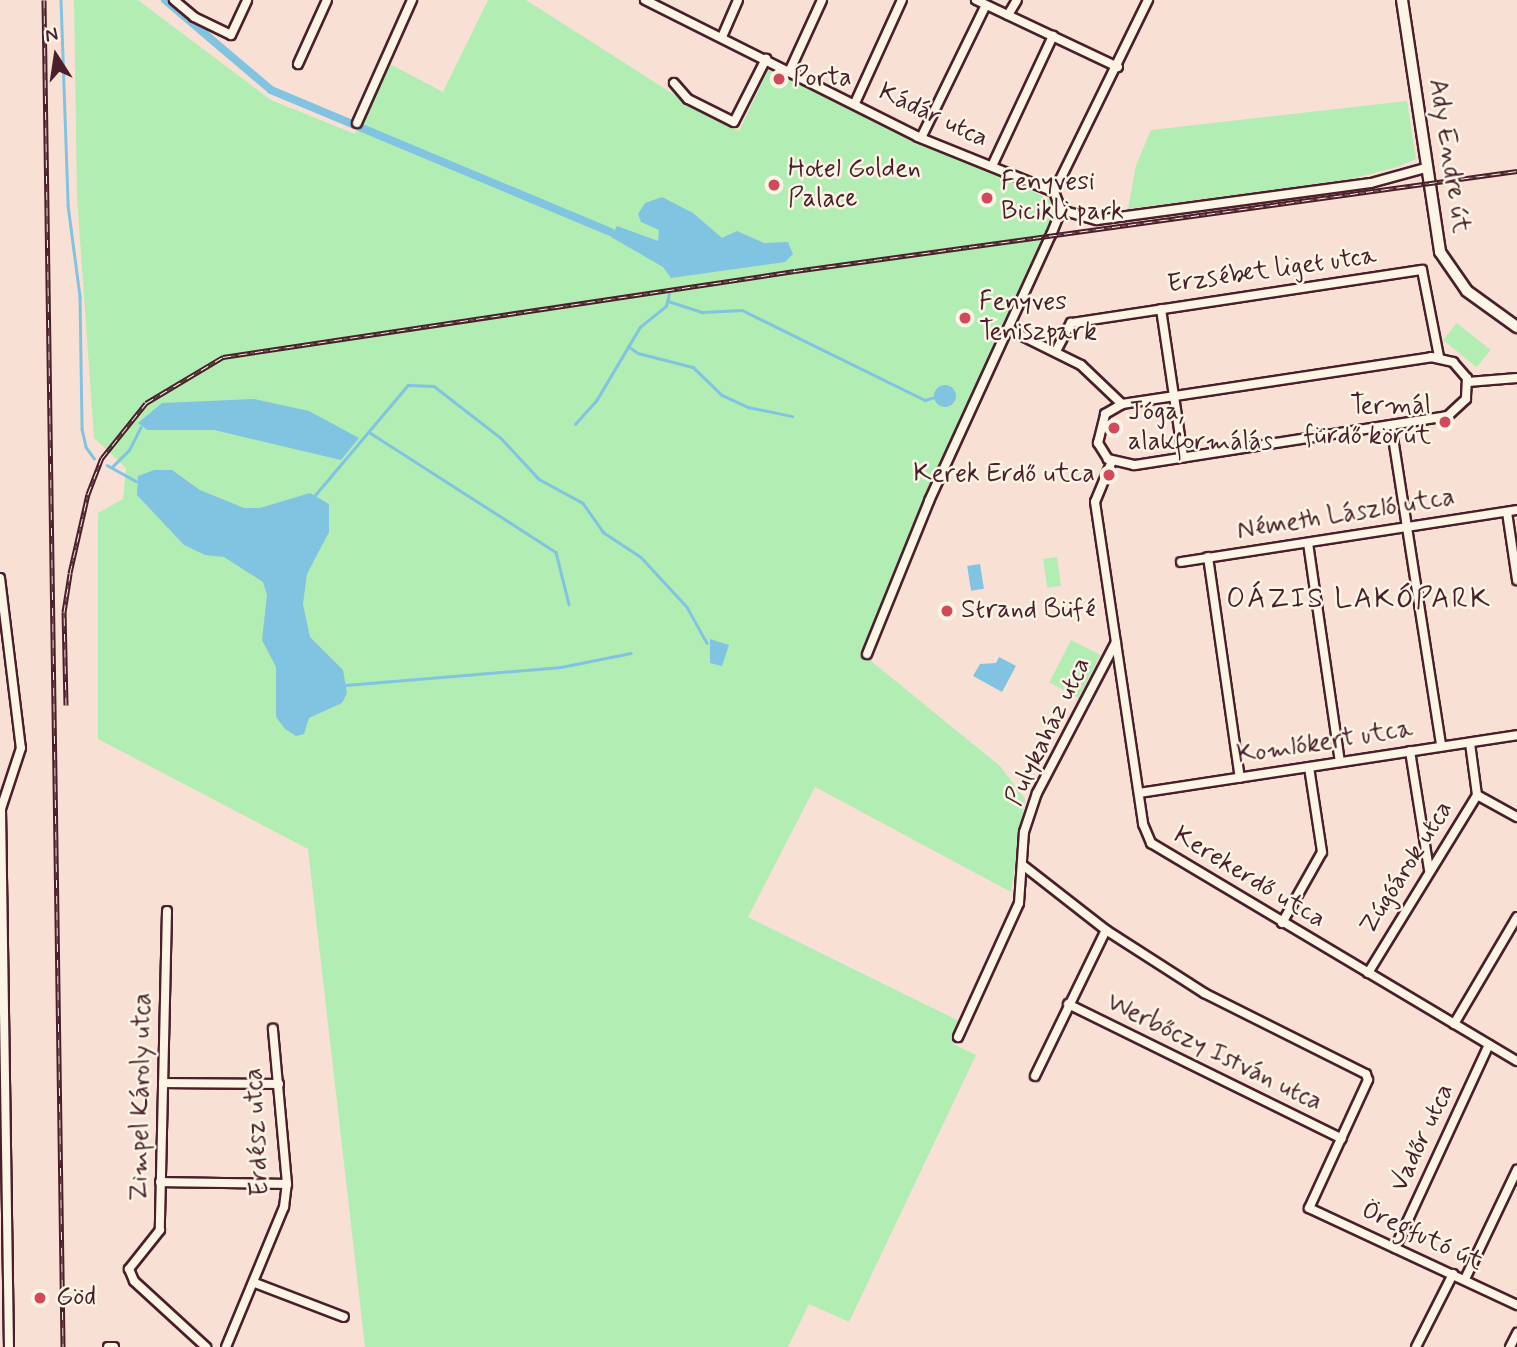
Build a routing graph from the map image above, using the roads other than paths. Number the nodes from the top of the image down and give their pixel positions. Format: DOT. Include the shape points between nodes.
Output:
graph roads {
  1 [pos="174,0"];
  2 [pos="247,0"];
  3 [pos="327,0"];
  4 [pos="412,0"];
  5 [pos="645,0"];
  6 [pos="738,0"];
  7 [pos="822,0"];
  8 [pos="902,0"];
  9 [pos="976,0"];
  10 [pos="1017,0"];
  11 [pos="1148,0"];
  12 [pos="1402,0"];
  13 [pos="655,2"];
  14 [pos="986,5"];
  15 [pos="1009,15"];
  16 [pos="1053,36"];
  17 [pos="722,37"];
  18 [pos="766,59"];
  19 [pos="298,64"];
  20 [pos="1118,67"];
  21 [pos="790,71"];
  22 [pos="674,83"];
  23 [pos="855,103"];
  24 [pos="357,122"];
  25 [pos="920,138"];
  26 [pos="992,166"];
  27 [pos="1426,168"];
  28 [pos="1054,192"];
  29 [pos="1061,210"];
  30 [pos="1161,309"];
  31 [pos="1517,327"];
  32 [pos="1008,329"];
  33 [pos="1056,351"];
  34 [pos="1439,357"];
  35 [pos="1517,378"];
  36 [pos="1468,382"];
  37 [pos="1174,397"];
  38 [pos="1122,404"];
  39 [pos="1391,425"];
  40 [pos="1183,457"];
  41 [pos="1112,461"];
  42 [pos="1517,510"];
  43 [pos="1507,512"];
  44 [pos="1406,527"];
  45 [pos="1308,543"];
  46 [pos="1208,557"];
  47 [pos="1181,562"];
  48 [pos="0,578"];
  49 [pos="1517,580"];
  50 [pos="1116,642"];
  51 [pos="867,654"];
  52 [pos="10,671"];
  53 [pos="0,673"];
  54 [pos="1517,735"];
  55 [pos="1470,743"];
  56 [pos="1441,746"];
  57 [pos="1410,751"];
  58 [pos="1340,762"];
  59 [pos="1309,767"];
  60 [pos="1240,778"];
  61 [pos="1139,793"];
  62 [pos="1477,795"];
  63 [pos="1,809"];
  64 [pos="1517,817"];
  65 [pos="1024,866"];
  66 [pos="1429,870"];
  67 [pos="167,911"];
  68 [pos="1517,917"];
  69 [pos="1282,923"];
  70 [pos="1106,930"];
  71 [pos="1,954"];
  72 [pos="1367,973"];
  73 [pos="1068,1004"];
  74 [pos="1454,1024"];
  75 [pos="273,1029"];
  76 [pos="958,1037"];
  77 [pos="1489,1045"];
  78 [pos="3,1053"];
  79 [pos="1517,1060"];
  80 [pos="1035,1076"];
  81 [pos="163,1083"];
  82 [pos="279,1084"];
  83 [pos="1342,1139"];
  84 [pos="1517,1170"];
  85 [pos="160,1182"];
  86 [pos="287,1184"];
  87 [pos="2,1190"];
  88 [pos="1395,1248"];
  89 [pos="1453,1274"];
  90 [pos="1465,1279"];
  91 [pos="255,1283"];
  92 [pos="4,1304"];
  93 [pos="1517,1305"];
  94 [pos="344,1317"];
  95 [pos="1517,1333"];
  96 [pos="9,1347"];
  97 [pos="108,1347"];
  98 [pos="114,1347"];
  99 [pos="206,1347"];
  100 [pos="226,1347"];
  101 [pos="1416,1347"];
  102 [pos="1510,1347"];
  1 -- 2 [label="street" via="194,18 231,35"];
  3 -- 19 [label="street"];
  4 -- 24 [label="street"];
  5 -- 13 [label="street, Kádár utca"];
  6 -- 17 [label="street"];
  7 -- 21 [label="street"];
  8 -- 23 [label="street"];
  9 -- 14 [label="street"];
  10 -- 15 [label="street"];
  11 -- 20 [label="street"];
  12 -- 27 [label="street, Ady Endre út"];
  13 -- 17 [label="street, Kádár utca"];
  14 -- 15 [label="street"];
  14 -- 25 [label="street"];
  15 -- 16 [label="street"];
  16 -- 20 [label="street"];
  16 -- 26 [label="street"];
  17 -- 18 [label="street, Kádár utca"];
  18 -- 21 [label="street, Kádár utca"];
  18 -- 22 [label="street" via="734,122 688,99"];
  20 -- 28 [label="street"];
  21 -- 23 [label="street, Kádár utca"];
  23 -- 25 [label="street, Kádár utca"];
  25 -- 26 [label="street, Kádár utca"];
  26 -- 28 [label="street, Kádár utca"];
  27 -- 29 [label="street" via="1371,183 1097,219"];
  27 -- 31 [label="street, Ady Endre út" via="1435,233 1448,267 1467,291"];
  28 -- 29 [label="street"];
  29 -- 32 [label="street"];
  30 -- 33 [label="street, Erzsébet liget utca" via="1071,323"];
  30 -- 34 [label="street, Erzsébet liget utca" via="1422,270"];
  30 -- 37 [label="street"];
  32 -- 33 [label="street"];
  32 -- 51 [label="street" via="925,511"];
  33 -- 38 [label="street" via="1081,365"];
  34 -- 36 [label="street" via="1457,365"];
  34 -- 37 [label="street"];
  35 -- 36 [label="street"];
  36 -- 39 [label="street" via="1466,399 1453,413"];
  37 -- 38 [label="street"];
  37 -- 40 [label="street"];
  38 -- 41 [label="street" via="1105,414 1098,432 1102,452"];
  39 -- 40 [label="street"];
  39 -- 44 [label="street"];
  40 -- 41 [label="street" via="1134,465"];
  41 -- 50 [label="street, Kerekerdő utca" via="1095,502"];
  42 -- 43 [label="street, Németh László utca"];
  43 -- 44 [label="street, Németh László utca"];
  43 -- 49 [label="street"];
  44 -- 45 [label="street, Németh László utca"];
  44 -- 56 [label="street"];
  45 -- 46 [label="street, Németh László utca"];
  45 -- 58 [label="street"];
  46 -- 47 [label="street, Németh László utca"];
  46 -- 60 [label="street"];
  48 -- 52 [label="street"];
  50 -- 61 [label="street, Kerekerdő utca"];
  50 -- 65 [label="street, Pulykaház utca" via="1037,793 1024,832"];
  52 -- 53 [label="street"];
  52 -- 63 [label="street" via="21,748"];
  54 -- 55 [label="street, Komlókert utca"];
  55 -- 56 [label="street, Komlókert utca"];
  55 -- 62 [label="street, Zúgóárok utca"];
  56 -- 57 [label="street, Komlókert utca"];
  57 -- 58 [label="street, Komlókert utca"];
  57 -- 66 [label="street"];
  58 -- 59 [label="street, Komlókert utca"];
  59 -- 60 [label="street, Komlókert utca"];
  59 -- 69 [label="street" via="1322,852"];
  60 -- 61 [label="street, Komlókert utca"];
  61 -- 69 [label="street, Kerekerdő utca" via="1152,843"];
  62 -- 64 [label="street"];
  62 -- 66 [label="street, Zúgóárok utca"];
  63 -- 71 [label="street"];
  65 -- 70 [label="street"];
  65 -- 76 [label="street, Pulykaház utca" via="1019,903"];
  66 -- 72 [label="street, Zúgóárok utca"];
  67 -- 81 [label="street, Zimpel Károly utca"];
  68 -- 74 [label="street"];
  69 -- 72 [label="street, Kerekerdő utca"];
  70 -- 73 [label="street"];
  70 -- 83 [label="street" via="1204,993 1366,1074 1368,1080"];
  71 -- 78 [label="street"];
  72 -- 74 [label="street, Kerekerdő utca"];
  73 -- 80 [label="street"];
  73 -- 83 [label="street, Werbőczy István utca"];
  74 -- 77 [label="street, Kerekerdő utca"];
  75 -- 82 [label="street, Erdész utca"];
  77 -- 79 [label="street, Kerekerdő utca"];
  77 -- 88 [label="street, Vadőr utca"];
  78 -- 87 [label="street"];
  81 -- 82 [label="street"];
  81 -- 85 [label="street, Zimpel Károly utca"];
  82 -- 86 [label="street, Erdész utca"];
  83 -- 88 [label="street, Öregfutó út" via="1309,1208"];
  84 -- 90 [label="street"];
  85 -- 86 [label="street"];
  85 -- 99 [label="street, Zimpel Károly utca" via="160,1230 129,1269 130,1274"];
  86 -- 91 [label="street, Erdész utca" via="284,1207"];
  87 -- 92 [label="street"];
  88 -- 89 [label="street, Öregfutó út"];
  89 -- 90 [label="street, Öregfutó út"];
  89 -- 101 [label="street"];
  90 -- 93 [label="street, Öregfutó út"];
  91 -- 94 [label="street"];
  91 -- 100 [label="street, Erdész utca"];
  92 -- 96 [label="street"];
  95 -- 102 [label="street"];
  97 -- 98 [label="street"];
}
